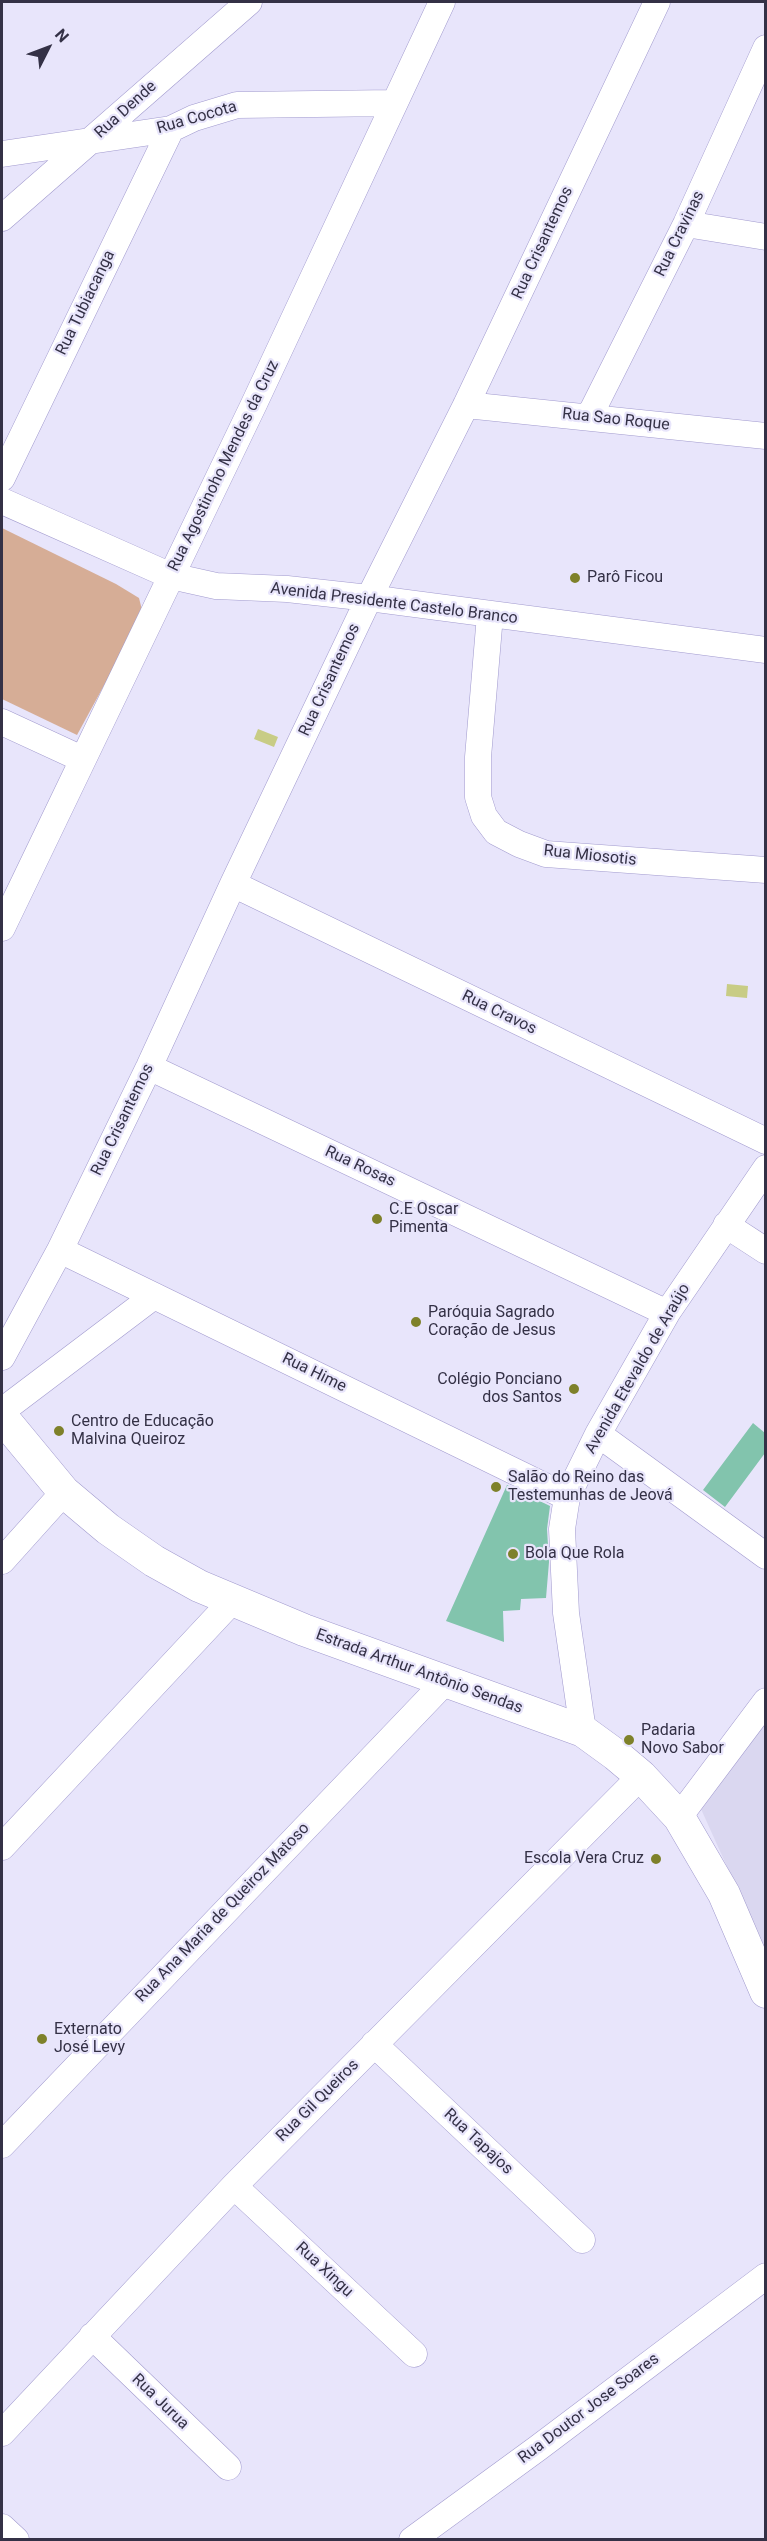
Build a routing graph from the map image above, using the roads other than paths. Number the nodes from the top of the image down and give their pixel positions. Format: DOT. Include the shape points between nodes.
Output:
graph roads {
  1 [pos="249,2"];
  2 [pos="442,2"];
  3 [pos="657,2"];
  4 [pos="765,48"];
  5 [pos="394,103"];
  6 [pos="171,129"];
  7 [pos="92,140"];
  8 [pos="8,153"];
  9 [pos="34,189"];
  10 [pos="2,218"];
  11 [pos="686,224"];
  12 [pos="765,237"];
  13 [pos="466,405"];
  14 [pos="589,417"];
  15 [pos="765,436"];
  16 [pos="2,478"];
  17 [pos="2,501"];
  18 [pos="171,576"];
  19 [pos="369,598"];
  20 [pos="490,615"];
  21 [pos="765,651"];
  22 [pos="2,722"];
  23 [pos="82,759"];
  24 [pos="765,870"];
  25 [pos="233,884"];
  26 [pos="2,928"];
  27 [pos="149,1067"];
  28 [pos="765,1141"];
  29 [pos="765,1168"];
  30 [pos="726,1225"];
  31 [pos="60,1250"];
  32 [pos="765,1251"];
  33 [pos="154,1296"];
  34 [pos="667,1313"];
  35 [pos="2,1358"];
  36 [pos="2,1411"];
  37 [pos="2,1417"];
  38 [pos="598,1434"];
  39 [pos="64,1492"];
  40 [pos="567,1497"];
  41 [pos="13,1535"];
  42 [pos="765,1556"];
  43 [pos="2,1561"];
  44 [pos="232,1601"];
  45 [pos="445,1682"];
  46 [pos="765,1701"];
  47 [pos="583,1731"];
  48 [pos="641,1776"];
  49 [pos="679,1817"];
  50 [pos="2,1847"];
  51 [pos="765,1992"];
  52 [pos="374,2044"];
  53 [pos="2,2145"];
  54 [pos="234,2186"];
  55 [pos="582,2240"];
  56 [pos="765,2276"];
  57 [pos="93,2336"];
  58 [pos="414,2354"];
  59 [pos="2,2433"];
  60 [pos="228,2467"];
  61 [pos="2,2527"];
  62 [pos="16,2540"];
  63 [pos="412,2540"];
  1 -- 7 [label="street, Rua Dende"];
  2 -- 5 [label="street, Rua Agostinoho Mendes da Cruz"];
  3 -- 13 [label="street, Rua Crisantemos"];
  4 -- 11 [label="street, Rua Cravinas"];
  5 -- 6 [label="street, Rua Cocota" via="237,105"];
  5 -- 18 [label="street, Rua Agostinoho Mendes da Cruz"];
  6 -- 7 [label="street, Rua Cocota"];
  6 -- 16 [label="street, Rua Tubiacanga"];
  7 -- 8 [label="street, Rua Cocota"];
  7 -- 9 [label="street, Rua Dende"];
  8 -- 9 [label="street" via="29,170"];
  9 -- 10 [label="street, Rua Dende"];
  11 -- 12 [label="street"];
  11 -- 14 [label="street, Rua Cravinas"];
  13 -- 14 [label="street, Rua Sao Roque"];
  13 -- 19 [label="street, Rua Crisantemos"];
  14 -- 15 [label="street, Rua Sao Roque"];
  17 -- 18 [label="street, Avenida Presidente Castelo Branco"];
  18 -- 19 [label="street, Avenida Presidente Castelo Branco" via="216,586"];
  18 -- 23 [label="street, Rua Agostinoho Mendes da Cruz"];
  19 -- 20 [label="street, Avenida Presidente Castelo Branco"];
  19 -- 25 [label="street, Rua Crisantemos"];
  20 -- 21 [label="street, Avenida Presidente Castelo Branco"];
  20 -- 24 [label="street, Rua Miosotis" via="478,797 484,816 496,832 546,854"];
  22 -- 23 [label="street"];
  23 -- 26 [label="street, Rua Agostinoho Mendes da Cruz"];
  25 -- 27 [label="street, Rua Crisantemos"];
  25 -- 28 [label="street, Rua Cravos"];
  27 -- 31 [label="street, Rua Crisantemos"];
  27 -- 34 [label="street, Rua Rosas"];
  29 -- 30 [label="street, Avenida Etevaldo de Araújo"];
  30 -- 32 [label="street"];
  30 -- 34 [label="street, Avenida Etevaldo de Araújo"];
  31 -- 33 [label="street, Rua Hime"];
  31 -- 35 [label="street, Rua Crisantemos"];
  33 -- 36 [label="street"];
  33 -- 40 [label="street, Rua Hime"];
  34 -- 38 [label="street, Avenida Etevaldo de Araújo"];
  37 -- 39 [label="main road, Estrada Arthur Antônio Sendas"];
  38 -- 40 [label="street, Avenida Etevaldo de Araújo"];
  38 -- 42 [label="street"];
  39 -- 41 [label="street"];
  39 -- 44 [label="main road, Estrada Arthur Antônio Sendas" via="154,1561"];
  40 -- 47 [label="street, Avenida Etevaldo de Araújo" via="562,1529 566,1603"];
  41 -- 43 [label="street"];
  44 -- 45 [label="main road, Estrada Arthur Antônio Sendas"];
  44 -- 50 [label="street"];
  45 -- 47 [label="main road, Estrada Arthur Antônio Sendas"];
  45 -- 53 [label="street, Rua Ana Maria de Queiroz Matoso"];
  46 -- 49 [label="street"];
  47 -- 48 [label="main road, Estrada Arthur Antônio Sendas"];
  48 -- 49 [label="main road, Estrada Arthur Antônio Sendas"];
  48 -- 52 [label="street, Rua Gil Queiros"];
  49 -- 51 [label="main road, Estrada Arthur Antônio Sendas" via="724,1894"];
  52 -- 54 [label="street, Rua Gil Queiros"];
  52 -- 55 [label="street, Rua Tapajos"];
  54 -- 57 [label="street, Rua Gil Queiros"];
  54 -- 58 [label="street, Rua Xingu"];
  56 -- 63 [label="street, Rua Doutor Jose Soares"];
  57 -- 59 [label="street, Rua Gil Queiros"];
  57 -- 60 [label="street, Rua Jurua"];
  61 -- 62 [label="street"];
}
